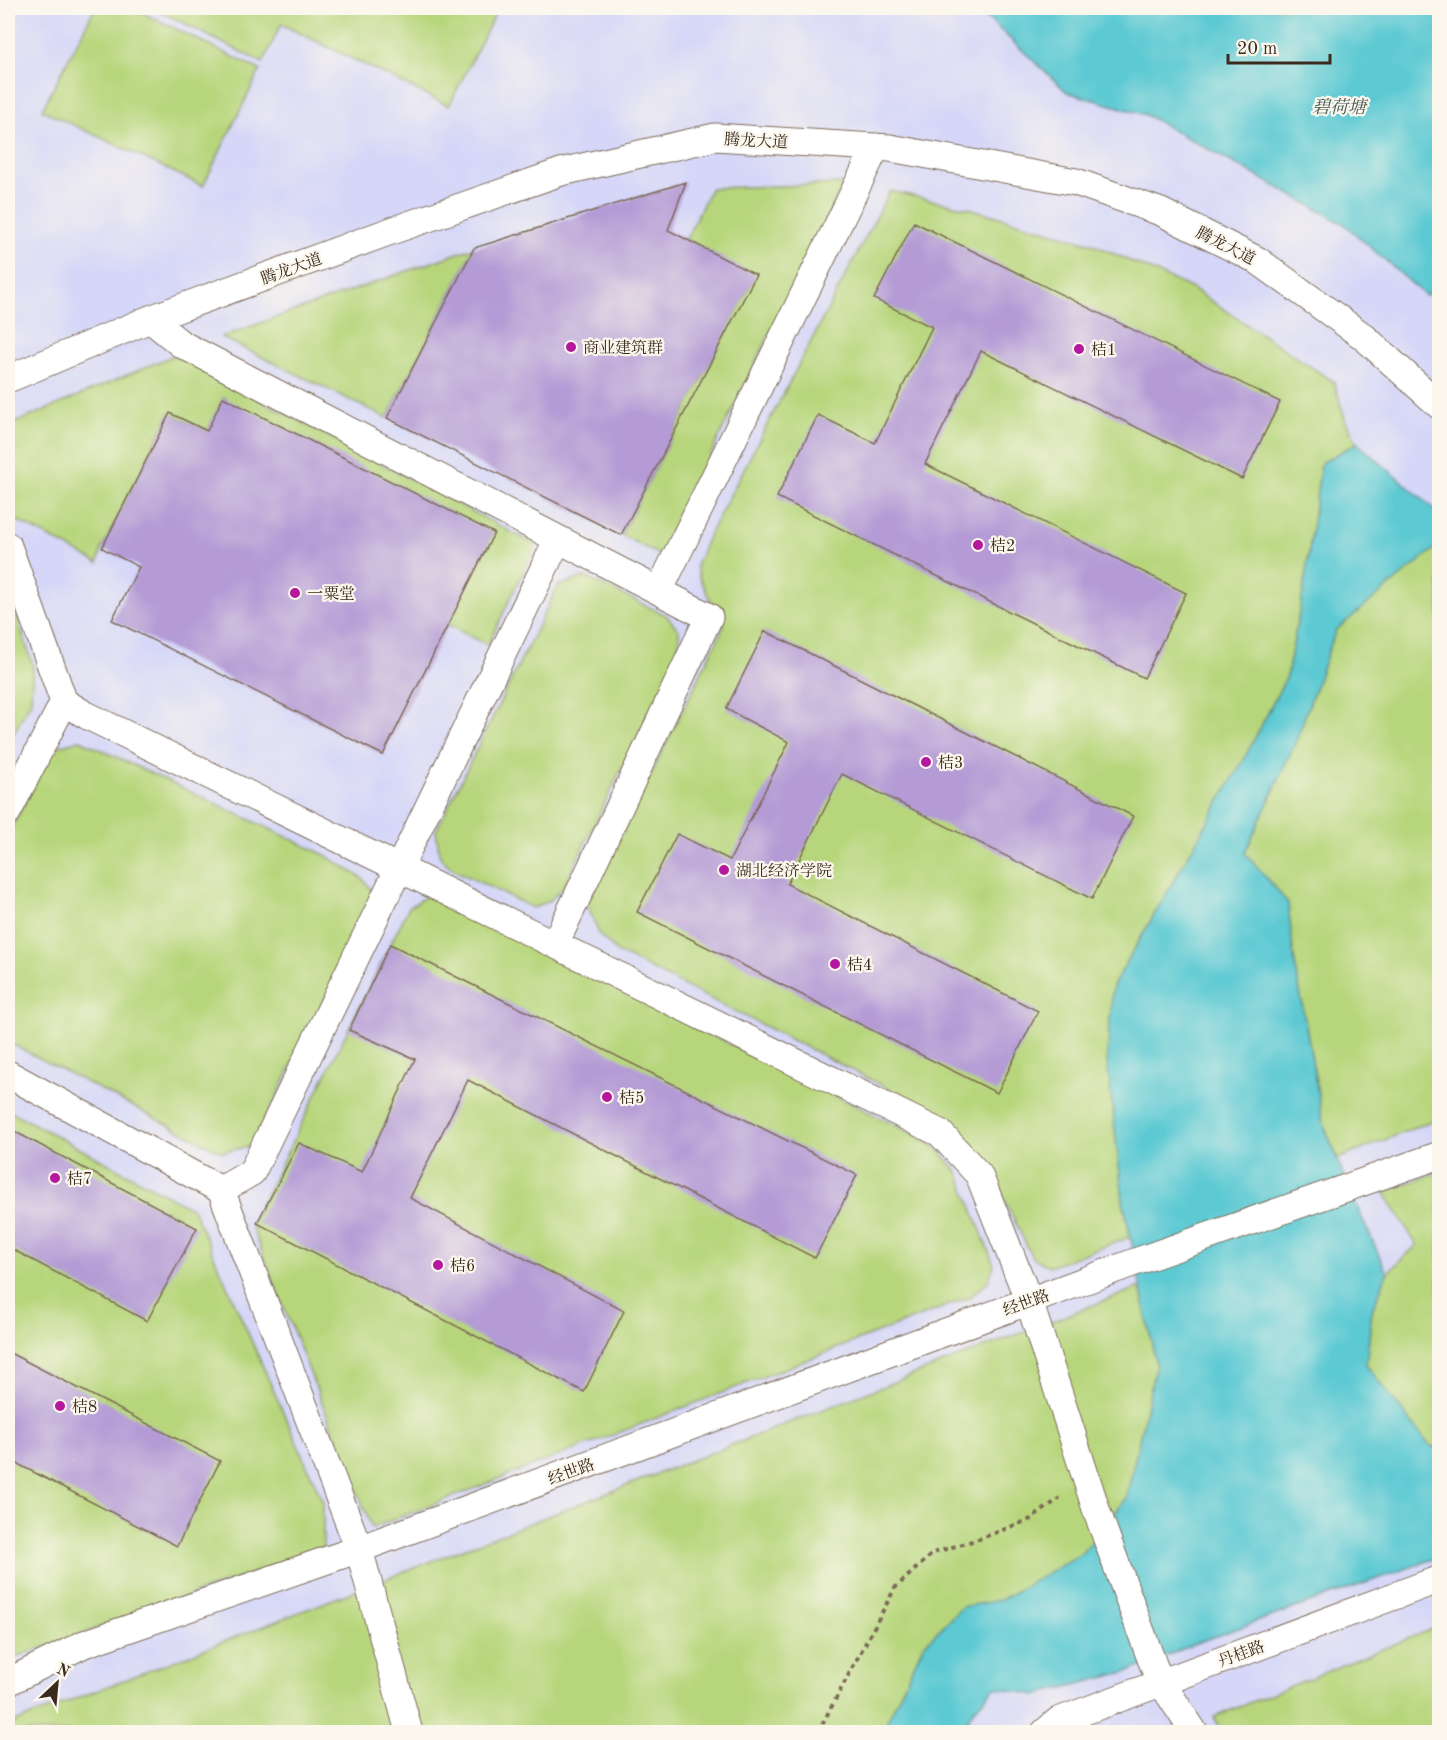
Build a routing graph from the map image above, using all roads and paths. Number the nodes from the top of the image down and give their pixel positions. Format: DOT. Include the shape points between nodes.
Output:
graph roads {
  1 [pos="876,147"];
  2 [pos="150,320"];
  3 [pos="8,379"];
  4 [pos="1440,405"];
  5 [pos="558,539"];
  6 [pos="8,546"];
  7 [pos="659,591"];
  8 [pos="64,702"];
  9 [pos="8,811"];
  10 [pos="398,868"];
  11 [pos="555,944"];
  12 [pos="8,1074"];
  13 [pos="1440,1155"];
  14 [pos="221,1190"];
  15 [pos="1029,1301"];
  16 [pos="1085,1473"];
  17 [pos="359,1549"];
  18 [pos="1440,1579"];
  19 [pos="1157,1675"];
  20 [pos="8,1682"];
  21 [pos="409,1732"];
  22 [pos="818,1732"];
  23 [pos="1045,1732"];
  24 [pos="1194,1732"];
  1 -- 2 [label="street, 腾龙大道" via="715,137 561,171"];
  1 -- 4 [label="street, 腾龙大道" via="1076,182 1161,212 1257,260 1364,337"];
  1 -- 7 [label="street"];
  2 -- 3 [label="street, 腾龙大道"];
  2 -- 5 [label="street" via="181,344"];
  5 -- 7 [label="street"];
  5 -- 10 [label="street"];
  6 -- 8 [label="street"];
  7 -- 11 [label="street" via="709,617"];
  8 -- 9 [label="street"];
  8 -- 10 [label="street"];
  10 -- 11 [label="street"];
  10 -- 14 [label="street" via="252,1172"];
  11 -- 15 [label="street" via="940,1133 979,1175"];
  12 -- 14 [label="street"];
  13 -- 15 [label="street, 经世路"];
  14 -- 17 [label="street"];
  15 -- 16 [label="street"];
  15 -- 17 [label="street, 经世路"];
  16 -- 19 [label="street"];
  16 -- 22 [label="path" via="1065,1494 1031,1519 933,1553 895,1588"];
  17 -- 20 [label="street, 经世路" via="84,1644"];
  17 -- 21 [label="street"];
  18 -- 19 [label="street, 丹桂路"];
  19 -- 23 [label="street, 丹桂路" via="1058,1720"];
  19 -- 24 [label="street"];
}
